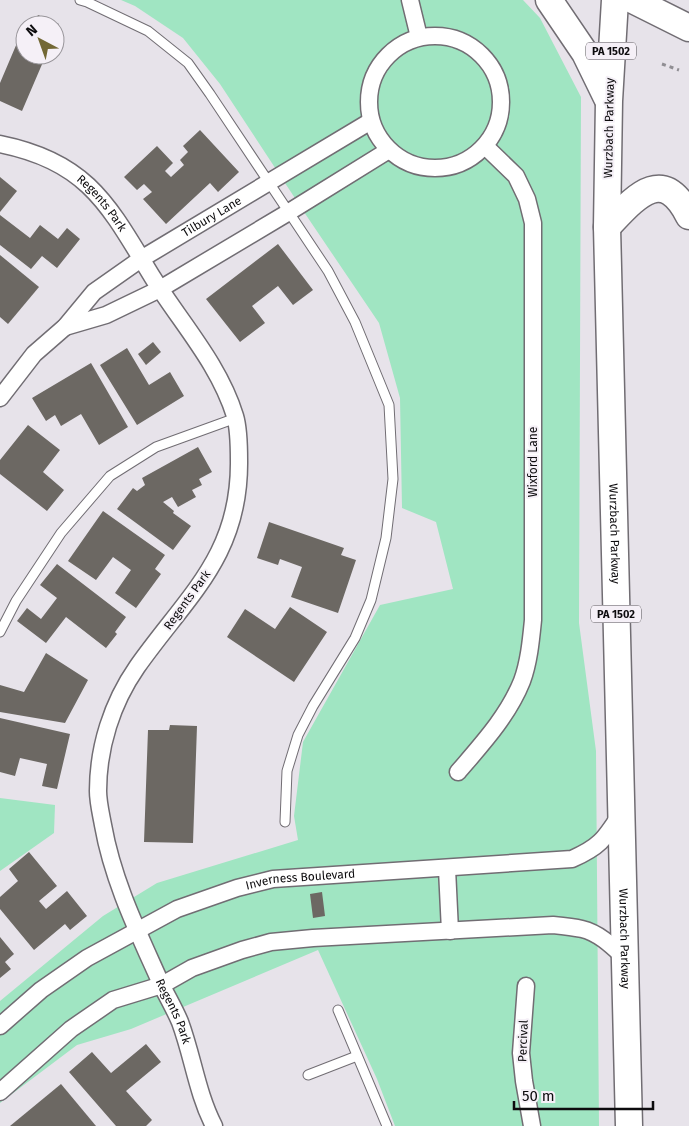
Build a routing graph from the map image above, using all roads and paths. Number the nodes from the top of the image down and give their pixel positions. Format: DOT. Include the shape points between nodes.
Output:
graph roads {
  1 [pos="80,0"];
  2 [pos="410,0"];
  3 [pos="549,0"];
  4 [pos="615,0"];
  5 [pos="633,0"];
  6 [pos="689,28"];
  7 [pos="419,37"];
  8 [pos="662,64"];
  9 [pos="679,70"];
  10 [pos="608,101"];
  11 [pos="371,120"];
  12 [pos="0,144"];
  13 [pos="485,146"];
  14 [pos="389,150"];
  15 [pos="269,182"];
  16 [pos="289,212"];
  17 [pos="689,216"];
  18 [pos="607,227"];
  19 [pos="141,259"];
  20 [pos="160,289"];
  21 [pos="65,327"];
  22 [pos="0,398"];
  23 [pos="236,418"];
  24 [pos="0,632"];
  25 [pos="458,772"];
  26 [pos="621,813"];
  27 [pos="285,822"];
  28 [pos="447,868"];
  29 [pos="137,931"];
  30 [pos="450,931"];
  31 [pos="625,958"];
  32 [pos="162,985"];
  33 [pos="526,986"];
  34 [pos="338,1010"];
  35 [pos="0,1026"];
  36 [pos="357,1056"];
  37 [pos="308,1075"];
  38 [pos="0,1092"];
  39 [pos="210,1125"];
  40 [pos="387,1126"];
  41 [pos="532,1126"];
  42 [pos="629,1126"];
  1 -- 15 [label="lane" via="148,31 188,63"];
  2 -- 7 [label="street"];
  3 -- 10 [label="main road" via="585,53"];
  4 -- 10 [label="main road, Wurzbach Parkway / PA 1502"];
  5 -- 6 [label="main road"];
  7 -- 11 [label="street" via="399,46 380,66 373,79 369,100"];
  7 -- 13 [label="street" via="440,35 460,40 478,51 492,67 500,86 502,107 496,128"];
  8 -- 9 [label="path"];
  10 -- 18 [label="main road, Wurzbach Parkway / PA 1502"];
  11 -- 14 [label="street"];
  11 -- 15 [label="street, Tilbury Lane"];
  12 -- 19 [label="street, Regents Park" via="48,158 76,174 95,190"];
  13 -- 14 [label="street" via="468,159 448,167 434,168 407,162"];
  13 -- 25 [label="street, Wixford Lane" via="516,176 533,223 534,620 530,653 509,707"];
  14 -- 16 [label="street, Tilbury Lane"];
  15 -- 16 [label="lane"];
  15 -- 19 [label="street, Tilbury Lane"];
  16 -- 20 [label="street, Tilbury Lane"];
  16 -- 27 [label="lane" via="328,271 355,322 389,405 393,479 386,538 371,600 356,638 298,735 287,771"];
  17 -- 18 [label="main road" via="670,191 656,189 641,194"];
  18 -- 26 [label="main road, Wurzbach Parkway / PA 1502"];
  19 -- 20 [label="street, Regents Park"];
  19 -- 21 [label="street, Tilbury Lane" via="94,292"];
  20 -- 21 [label="street, Tilbury Lane" via="106,315"];
  20 -- 23 [label="street, Regents Park" via="206,355 224,386"];
  21 -- 22 [label="street, Tilbury Lane" via="34,354"];
  23 -- 24 [label="lane" via="156,447 110,476 61,533 16,601"];
  23 -- 29 [label="street, Regents Park" via="239,487 231,526 200,586 136,668 111,717 102,747 98,792 107,850"];
  26 -- 28 [label="street, Inverness Boulevard" via="591,851 572,860"];
  26 -- 31 [label="main road, Wurzbach Parkway / PA 1502"];
  28 -- 29 [label="street, Inverness Boulevard" via="273,879 210,896 177,909"];
  28 -- 30 [label="street"];
  29 -- 32 [label="street, Regents Park"];
  29 -- 35 [label="street, Inverness Boulevard" via="87,958 41,990"];
  30 -- 31 [label="street" via="554,925 582,929 602,938"];
  30 -- 32 [label="street" via="271,942 219,957"];
  31 -- 42 [label="main road, Wurzbach Parkway / PA 1502"];
  32 -- 38 [label="street" via="113,1000 71,1029"];
  32 -- 39 [label="street, Regents Park" via="180,1022"];
  33 -- 41 [label="street, Percival" via="521,1053"];
  34 -- 36 [label="lane"];
  36 -- 37 [label="lane"];
  36 -- 40 [label="lane"];
}
